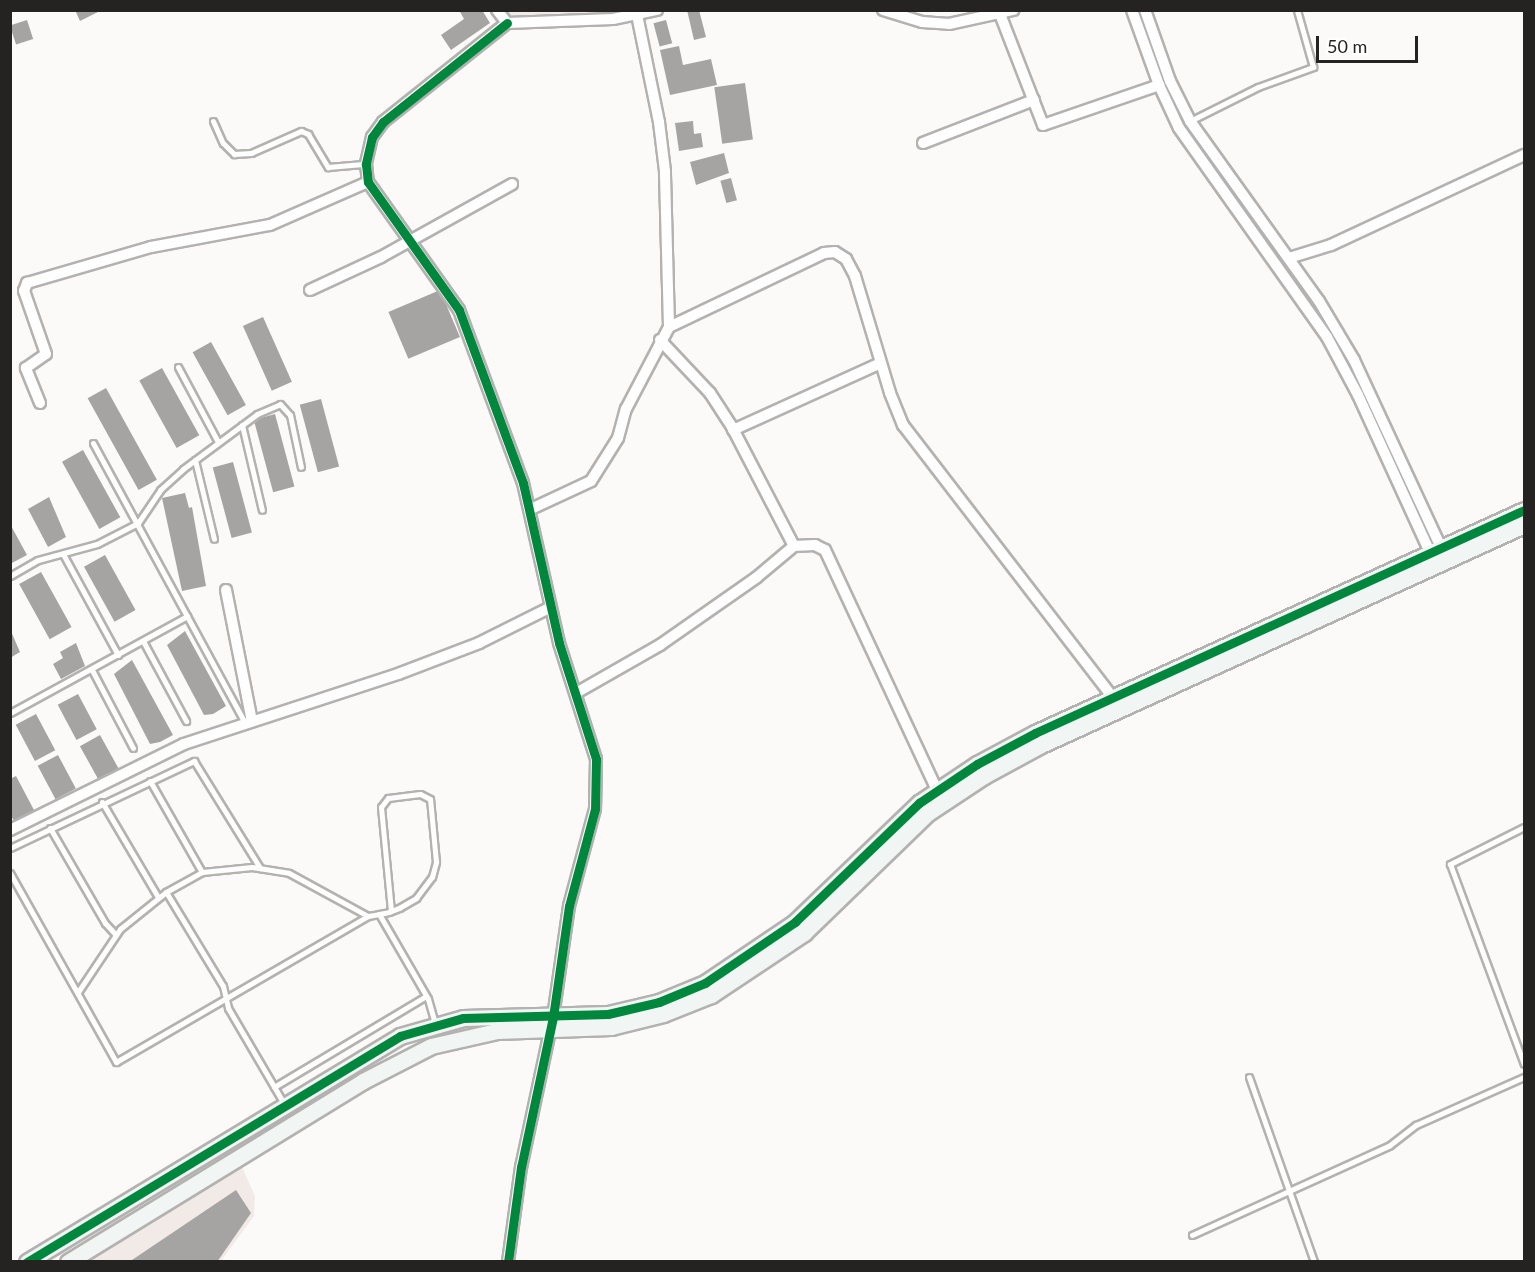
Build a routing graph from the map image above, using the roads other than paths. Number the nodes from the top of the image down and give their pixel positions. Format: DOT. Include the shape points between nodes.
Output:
graph roads {
  1 [pos="497,10"];
  2 [pos="657,10"];
  3 [pos="883,10"];
  4 [pos="1013,10"];
  5 [pos="1132,10"];
  6 [pos="1145,10"];
  7 [pos="1297,10"];
  8 [pos="1000,14"];
  9 [pos="637,15"];
  10 [pos="507,23"];
  11 [pos="1159,86"];
  12 [pos="1034,100"];
  13 [pos="1190,121"];
  14 [pos="213,122"];
  15 [pos="923,143"];
  16 [pos="1524,154"];
  17 [pos="366,164"];
  18 [pos="368,182"];
  19 [pos="512,184"];
  20 [pos="410,241"];
  21 [pos="1289,258"];
  22 [pos="310,290"];
  23 [pos="669,327"];
  24 [pos="660,340"];
  25 [pos="881,363"];
  26 [pos="178,367"];
  27 [pos="40,402"];
  28 [pos="242,425"];
  29 [pos="734,430"];
  30 [pos="218,442"];
  31 [pos="93,443"];
  32 [pos="195,460"];
  33 [pos="301,467"];
  34 [pos="531,509"];
  35 [pos="262,510"];
  36 [pos="1524,510"];
  37 [pos="138,523"];
  38 [pos="1524,525"];
  39 [pos="214,539"];
  40 [pos="794,546"];
  41 [pos="63,554"];
  42 [pos="1438,557"];
  43 [pos="10,576"];
  44 [pos="226,590"];
  45 [pos="551,607"];
  46 [pos="188,616"];
  47 [pos="143,641"];
  48 [pos="118,655"];
  49 [pos="92,670"];
  50 [pos="576,693"];
  51 [pos="1113,698"];
  52 [pos="10,713"];
  53 [pos="186,721"];
  54 [pos="248,722"];
  55 [pos="133,748"];
  56 [pos="150,781"];
  57 [pos="937,790"];
  58 [pos="102,802"];
  59 [pos="1524,827"];
  60 [pos="50,828"];
  61 [pos="10,830"];
  62 [pos="10,848"];
  63 [pos="260,868"];
  64 [pos="202,872"];
  65 [pos="10,873"];
  66 [pos="166,892"];
  67 [pos="158,897"];
  68 [pos="391,911"];
  69 [pos="379,914"];
  70 [pos="368,916"];
  71 [pos="116,935"];
  72 [pos="78,992"];
  73 [pos="426,996"];
  74 [pos="226,998"];
  75 [pos="435,1024"];
  76 [pos="551,1024"];
  77 [pos="1524,1064"];
  78 [pos="1249,1077"];
  79 [pos="1524,1077"];
  80 [pos="274,1087"];
  81 [pos="284,1104"];
  82 [pos="1289,1191"];
  83 [pos="1192,1235"];
  84 [pos="27,1262"];
  85 [pos="68,1262"];
  86 [pos="508,1262"];
  87 [pos="1314,1262"];
  1 -- 10 [label="street"];
  2 -- 9 [label="street"];
  3 -- 8 [label="street" via="935,24"];
  4 -- 8 [label="street"];
  5 -- 11 [label="street"];
  6 -- 13 [label="street" via="1170,81"];
  7 -- 13 [label="lane" via="1313,67 1258,87"];
  8 -- 12 [label="street"];
  9 -- 10 [label="street"];
  9 -- 23 [label="street" via="665,171"];
  10 -- 17 [label="street" via="383,122 369,146"];
  11 -- 12 [label="street" via="1043,124"];
  11 -- 42 [label="street" via="1188,142 1327,337"];
  12 -- 15 [label="street"];
  13 -- 21 [label="street"];
  14 -- 17 [label="lane" via="222,142 234,154 251,153 301,131 308,134 328,167"];
  16 -- 21 [label="street" via="1331,245"];
  17 -- 18 [label="street"];
  18 -- 20 [label="street"];
  18 -- 27 [label="street" via="270,225 151,247 27,283 24,291 46,354 26,368"];
  19 -- 20 [label="street"];
  20 -- 22 [label="street"];
  20 -- 34 [label="street" via="459,310"];
  21 -- 42 [label="street" via="1354,360"];
  23 -- 24 [label="street"];
  23 -- 25 [label="street" via="824,253 835,252 846,259 855,276"];
  24 -- 29 [label="street" via="710,393"];
  24 -- 34 [label="street" via="626,409 618,438 591,481"];
  25 -- 29 [label="street"];
  25 -- 51 [label="street" via="896,409 911,437 949,480"];
  26 -- 30 [label="lane"];
  28 -- 30 [label="lane"];
  28 -- 33 [label="lane" via="280,404 290,415"];
  28 -- 35 [label="lane"];
  29 -- 40 [label="street"];
  30 -- 32 [label="lane"];
  31 -- 37 [label="lane"];
  32 -- 37 [label="lane" via="160,490"];
  32 -- 39 [label="lane"];
  34 -- 45 [label="street"];
  36 -- 42 [label="street"];
  37 -- 41 [label="lane" via="111,539"];
  37 -- 46 [label="lane"];
  38 -- 42 [label="street"];
  40 -- 50 [label="street" via="660,645"];
  40 -- 57 [label="street" via="809,544 825,550"];
  41 -- 43 [label="lane" via="38,560"];
  41 -- 48 [label="lane"];
  42 -- 51 [label="street"];
  42 -- 76 [label="street" via="1041,745 984,776 928,813 804,933 711,995 637,1022 584,1030"];
  44 -- 54 [label="street"];
  45 -- 50 [label="street"];
  45 -- 54 [label="street" via="479,643 271,718"];
  46 -- 47 [label="lane"];
  46 -- 54 [label="lane"];
  47 -- 48 [label="lane"];
  47 -- 53 [label="lane"];
  48 -- 49 [label="lane"];
  49 -- 52 [label="lane"];
  49 -- 55 [label="lane"];
  50 -- 76 [label="street" via="596,759 597,797 569,906"];
  51 -- 57 [label="street" via="1007,747"];
  54 -- 61 [label="street" via="161,755"];
  56 -- 58 [label="lane"];
  56 -- 63 [label="lane" via="194,761"];
  56 -- 64 [label="lane"];
  57 -- 76 [label="street" via="795,922 734,966 682,993 634,1009"];
  58 -- 60 [label="lane"];
  58 -- 67 [label="lane"];
  59 -- 77 [label="lane" via="1450,864"];
  60 -- 62 [label="lane"];
  60 -- 71 [label="lane" via="105,923"];
  63 -- 64 [label="lane"];
  63 -- 70 [label="lane" via="289,873"];
  64 -- 66 [label="lane"];
  65 -- 72 [label="lane"];
  66 -- 67 [label="lane"];
  66 -- 74 [label="lane" via="223,986"];
  67 -- 71 [label="lane"];
  68 -- 68 [label="lane" via="416,898 435,869 430,800 420,794 388,798 381,807"];
  68 -- 69 [label="lane"];
  69 -- 70 [label="lane"];
  69 -- 73 [label="lane"];
  70 -- 74 [label="lane"];
  71 -- 72 [label="lane"];
  72 -- 74 [label="lane" via="116,1062"];
  73 -- 75 [label="lane"];
  73 -- 80 [label="lane"];
  74 -- 80 [label="lane"];
  75 -- 76 [label="street" via="481,1017"];
  75 -- 81 [label="street" via="400,1036"];
  76 -- 85 [label="street" via="472,1034 412,1054"];
  76 -- 86 [label="street" via="521,1167"];
  78 -- 82 [label="lane"];
  79 -- 82 [label="lane" via="1416,1125 1390,1145"];
  80 -- 81 [label="lane"];
  81 -- 84 [label="street"];
  82 -- 83 [label="lane"];
  82 -- 87 [label="lane"];
}
